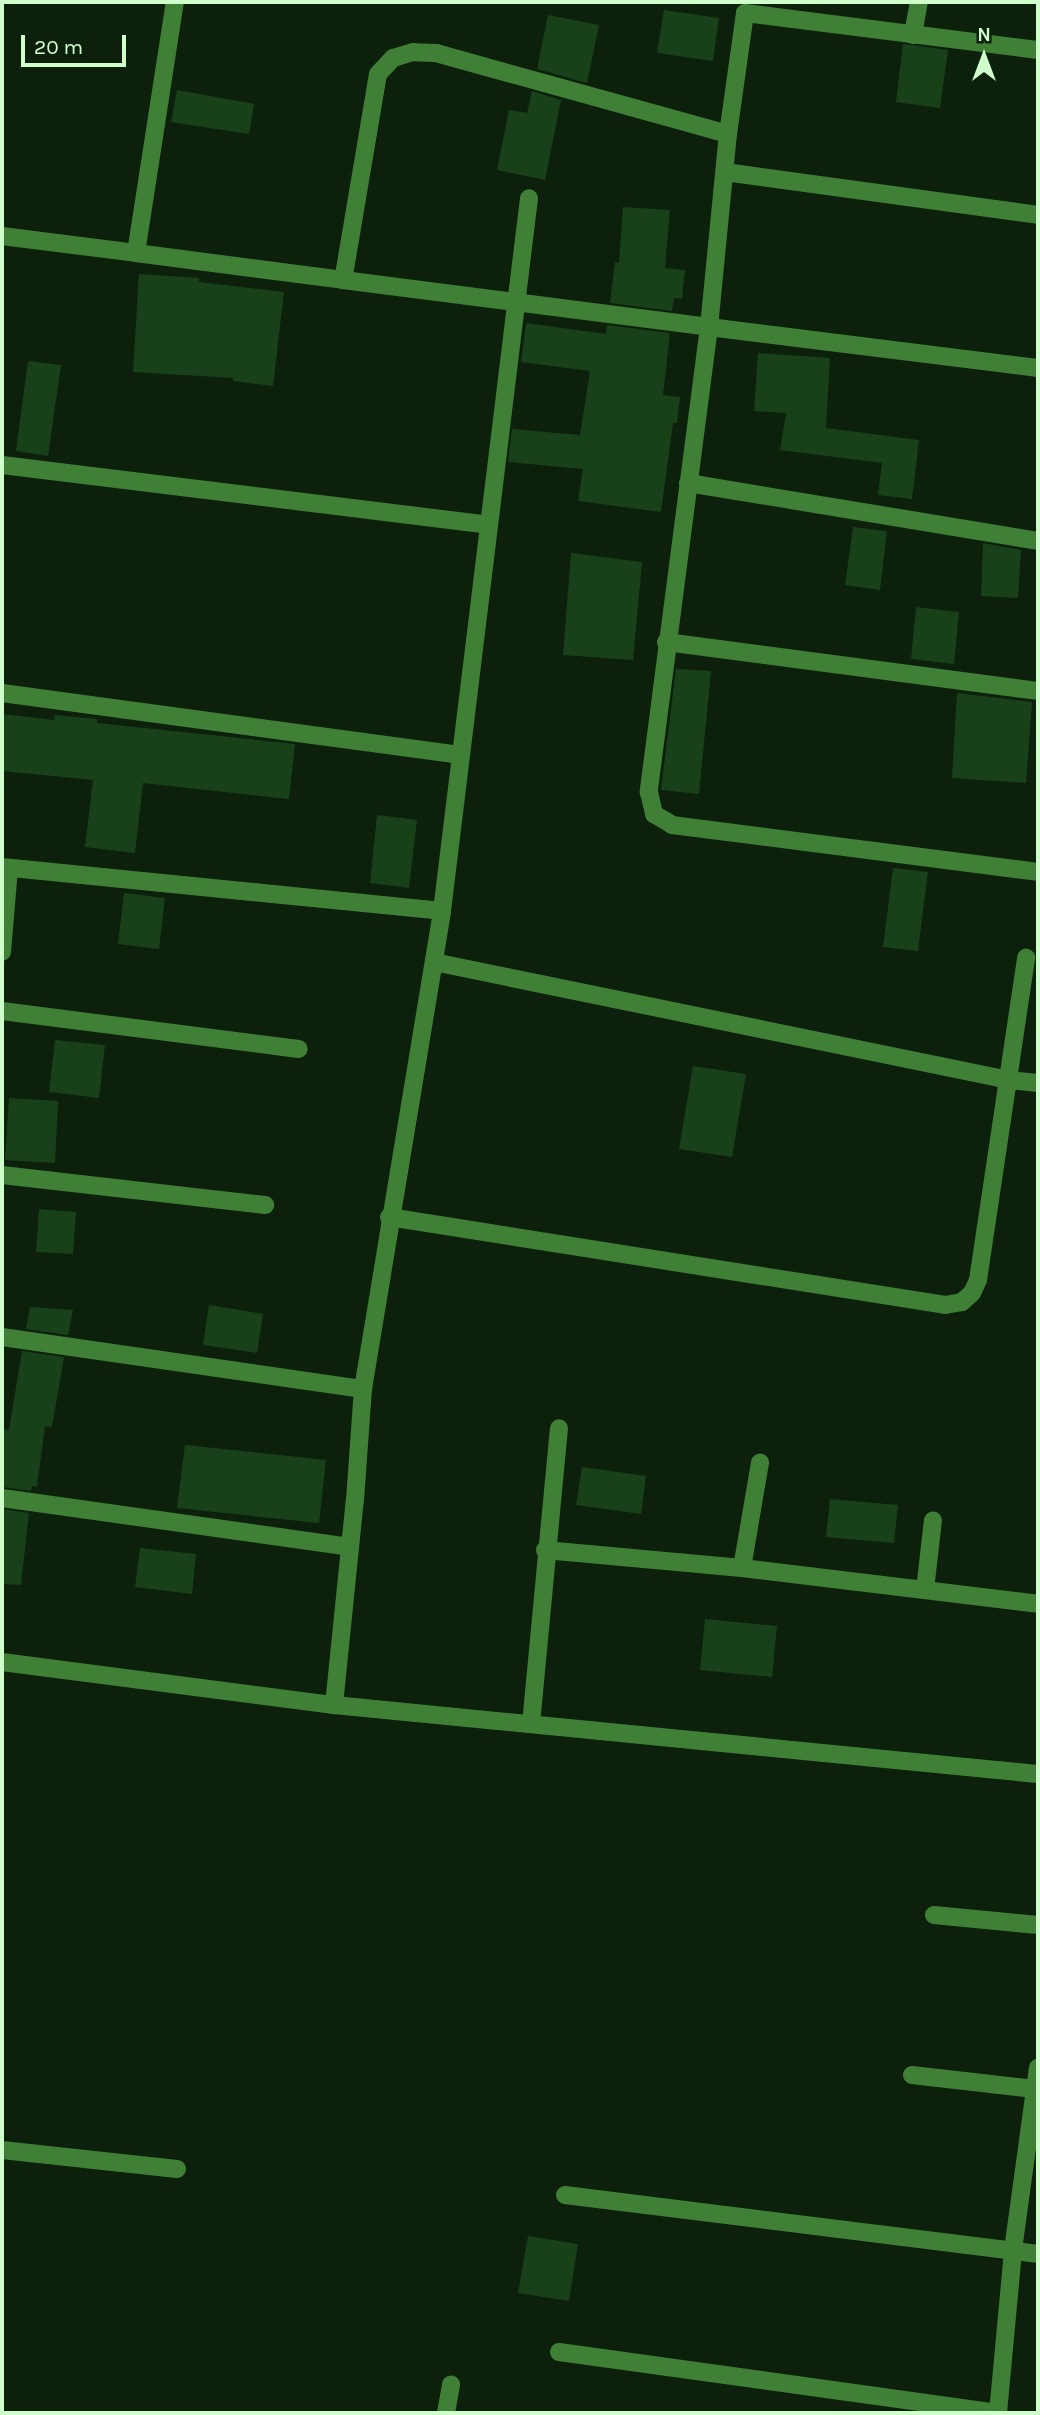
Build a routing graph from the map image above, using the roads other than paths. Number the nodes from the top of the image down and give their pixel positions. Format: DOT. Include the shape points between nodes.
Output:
graph roads {
  1 [pos="175,2"];
  2 [pos="919,2"];
  3 [pos="746,8"];
  4 [pos="914,35"];
  5 [pos="1038,50"];
  6 [pos="728,134"];
  7 [pos="725,172"];
  8 [pos="529,198"];
  9 [pos="1038,215"];
  10 [pos="2,236"];
  11 [pos="136,253"];
  12 [pos="343,280"];
  13 [pos="515,302"];
  14 [pos="709,327"];
  15 [pos="1038,368"];
  16 [pos="2,465"];
  17 [pos="688,483"];
  18 [pos="488,525"];
  19 [pos="1038,541"];
  20 [pos="666,642"];
  21 [pos="1038,691"];
  22 [pos="2,693"];
  23 [pos="460,755"];
  24 [pos="5,867"];
  25 [pos="1038,872"];
  26 [pos="442,911"];
  27 [pos="2,952"];
  28 [pos="1026,958"];
  29 [pos="434,962"];
  30 [pos="2,1011"];
  31 [pos="299,1049"];
  32 [pos="1009,1080"];
  33 [pos="1038,1083"];
  34 [pos="2,1175"];
  35 [pos="265,1205"];
  36 [pos="389,1217"];
  37 [pos="2,1337"];
  38 [pos="363,1389"];
  39 [pos="559,1428"];
  40 [pos="760,1463"];
  41 [pos="2,1498"];
  42 [pos="933,1520"];
  43 [pos="350,1547"];
  44 [pos="545,1550"];
  45 [pos="742,1568"];
  46 [pos="925,1590"];
  47 [pos="1038,1604"];
  48 [pos="2,1662"];
  49 [pos="334,1704"];
  50 [pos="531,1724"];
  51 [pos="1038,1774"];
  52 [pos="934,1914"];
  53 [pos="1038,1925"];
  54 [pos="1038,2068"];
  55 [pos="912,2075"];
  56 [pos="1035,2089"];
  57 [pos="2,2150"];
  58 [pos="177,2169"];
  59 [pos="565,2195"];
  60 [pos="1013,2250"];
  61 [pos="1038,2254"];
  62 [pos="559,2352"];
  63 [pos="451,2384"];
  64 [pos="446,2413"];
  65 [pos="997,2413"];
  1 -- 11 [label="street"];
  2 -- 4 [label="street"];
  3 -- 4 [label="street"];
  3 -- 6 [label="street"];
  4 -- 5 [label="street"];
  6 -- 7 [label="street"];
  6 -- 12 [label="street" via="436,53 413,51 393,58 379,74"];
  7 -- 9 [label="street"];
  7 -- 14 [label="street"];
  8 -- 13 [label="street"];
  10 -- 11 [label="street"];
  11 -- 12 [label="street"];
  12 -- 13 [label="street"];
  13 -- 14 [label="street"];
  13 -- 18 [label="street"];
  14 -- 15 [label="street"];
  14 -- 17 [label="street"];
  16 -- 18 [label="street"];
  17 -- 19 [label="street"];
  17 -- 20 [label="street"];
  18 -- 23 [label="street"];
  20 -- 21 [label="street"];
  20 -- 25 [label="street" via="649,792 654,814 660,819 672,825"];
  22 -- 23 [label="street"];
  23 -- 26 [label="street"];
  24 -- 26 [label="street"];
  24 -- 27 [label="street"];
  26 -- 29 [label="street"];
  28 -- 32 [label="street"];
  29 -- 32 [label="street"];
  29 -- 36 [label="street"];
  30 -- 31 [label="street"];
  32 -- 33 [label="street"];
  32 -- 36 [label="street" via="978,1280 962,1302 945,1305"];
  34 -- 35 [label="street"];
  36 -- 38 [label="street"];
  37 -- 38 [label="street"];
  38 -- 43 [label="street"];
  39 -- 44 [label="street"];
  40 -- 45 [label="street"];
  41 -- 43 [label="street"];
  42 -- 46 [label="street"];
  43 -- 49 [label="street"];
  44 -- 45 [label="street"];
  44 -- 50 [label="street"];
  45 -- 46 [label="street"];
  46 -- 47 [label="street"];
  48 -- 49 [label="street"];
  49 -- 50 [label="street"];
  50 -- 51 [label="street"];
  52 -- 53 [label="street"];
  54 -- 56 [label="street"];
  55 -- 56 [label="street"];
  56 -- 60 [label="street"];
  57 -- 58 [label="street"];
  59 -- 60 [label="street"];
  60 -- 61 [label="street"];
  60 -- 65 [label="street"];
  62 -- 65 [label="street"];
  63 -- 64 [label="street"];
}
